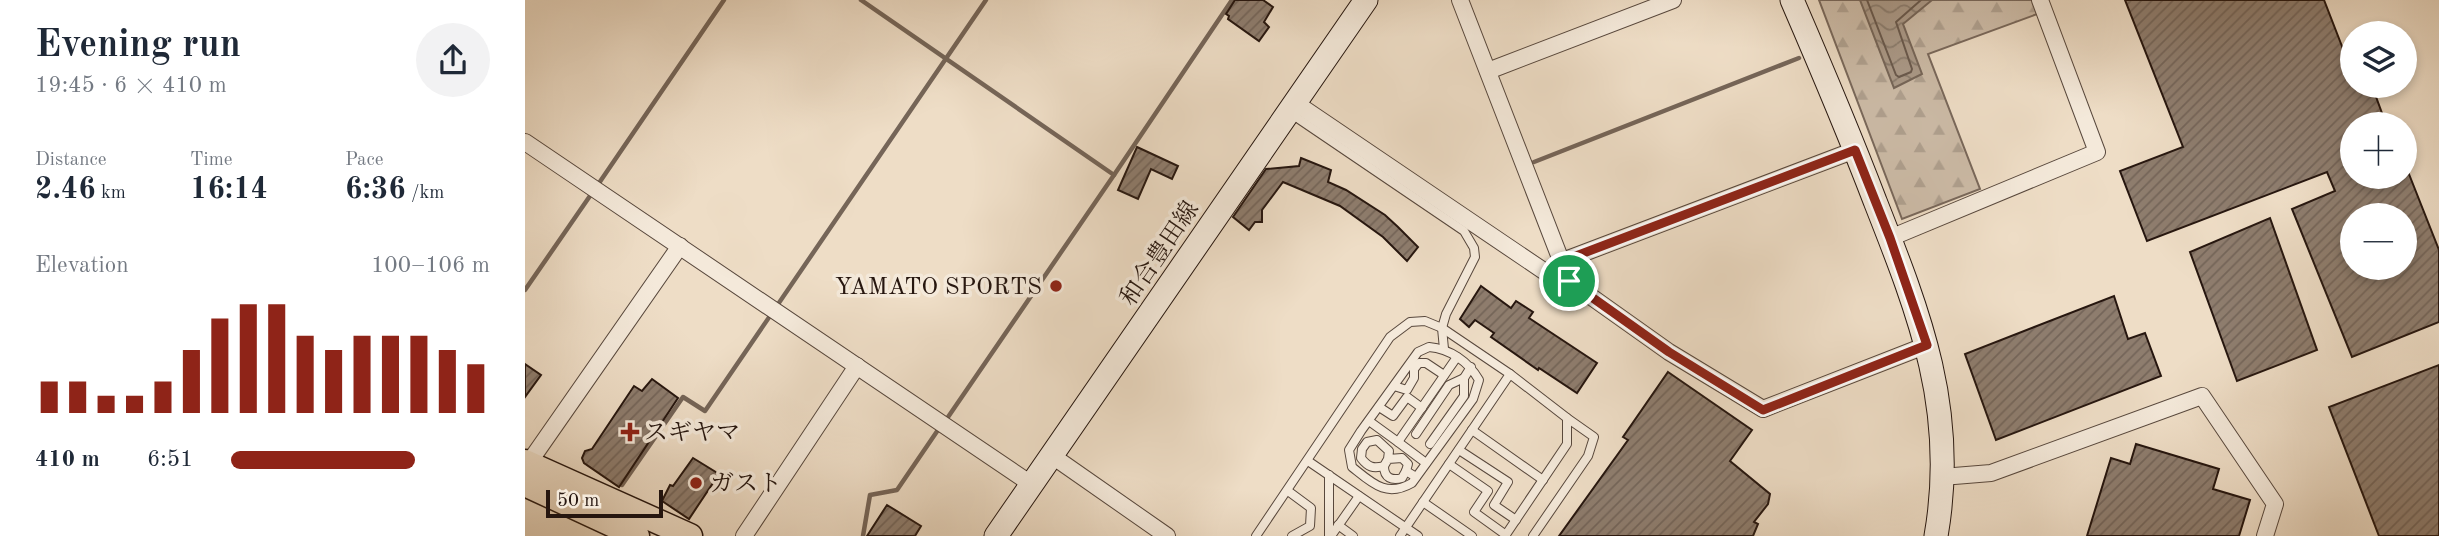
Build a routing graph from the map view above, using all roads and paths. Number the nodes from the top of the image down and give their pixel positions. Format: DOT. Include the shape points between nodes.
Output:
graph roads {
  1 [pos="1366,0"];
  2 [pos="1460,0"];
  3 [pos="1673,0"];
  4 [pos="1792,0"];
  5 [pos="2040,0"];
  6 [pos="1488,71"];
  7 [pos="1291,107"];
  8 [pos="525,142"];
  9 [pos="1855,150"];
  10 [pos="1890,238"];
  11 [pos="680,246"];
  12 [pos="1560,262"];
  13 [pos="1569,281"];
  14 [pos="1442,328"];
  15 [pos="1927,345"];
  16 [pos="1444,349"];
  17 [pos="1457,357"];
  18 [pos="857,366"];
  19 [pos="1471,367"];
  20 [pos="1510,374"];
  21 [pos="1444,375"];
  22 [pos="1464,378"];
  23 [pos="1394,386"];
  24 [pos="1379,407"];
  25 [pos="1422,408"];
  26 [pos="1567,418"];
  27 [pos="1369,421"];
  28 [pos="1408,429"];
  29 [pos="1472,430"];
  30 [pos="1416,434"];
  31 [pos="1398,442"];
  32 [pos="1433,447"];
  33 [pos="1459,450"];
  34 [pos="1051,455"];
  35 [pos="1308,461"];
  36 [pos="1386,462"];
  37 [pos="1426,463"];
  38 [pos="1449,464"];
  39 [pos="1366,465"];
  40 [pos="526,470"];
  41 [pos="1406,471"];
  42 [pos="1361,474"];
  43 [pos="1329,475"];
  44 [pos="1416,477"];
  45 [pos="1942,477"];
  46 [pos="1543,480"];
  47 [pos="1031,484"];
  48 [pos="1288,491"];
  49 [pos="1359,496"];
  50 [pos="1423,502"];
  51 [pos="1516,520"];
  52 [pos="1338,525"];
  53 [pos="1405,527"];
  54 [pos="1505,535"];
  55 [pos="637,536"];
  56 [pos="690,536"];
  57 [pos="744,536"];
  58 [pos="996,536"];
  59 [pos="1167,536"];
  60 [pos="1256,536"];
  61 [pos="1293,536"];
  62 [pos="1330,536"];
  63 [pos="1353,536"];
  64 [pos="1400,536"];
  65 [pos="1418,536"];
  66 [pos="1472,536"];
  67 [pos="1532,536"];
  68 [pos="1936,536"];
  69 [pos="2265,536"];
  1 -- 7 [label="main road, 和合豊田線"];
  2 -- 6 [label="street"];
  3 -- 6 [label="street"];
  4 -- 9 [label="main road"];
  5 -- 10 [label="street" via="2097,152"];
  6 -- 12 [label="street"];
  7 -- 13 [label="street" via="1560,282"];
  7 -- 14 [label="lane" via="1464,231 1475,257"];
  7 -- 34 [label="main road, 和合豊田線"];
  8 -- 11 [label="street"];
  9 -- 10 [label="main road"];
  9 -- 12 [label="street"];
  10 -- 15 [label="main road"];
  11 -- 18 [label="street"];
  11 -- 40 [label="street"];
  12 -- 13 [label="street"];
  13 -- 15 [label="street" via="1669,352 1763,410"];
  14 -- 16 [label="lane"];
  14 -- 20 [label="lane"];
  14 -- 35 [label="lane" via="1425,321 1410,322 1390,337"];
  15 -- 45 [label="main road" via="1938,398"];
  16 -- 17 [label="lane"];
  16 -- 23 [label="lane" via="1429,347 1418,352"];
  17 -- 19 [label="lane"];
  17 -- 21 [label="lane"];
  18 -- 47 [label="street"];
  18 -- 57 [label="street"];
  19 -- 22 [label="lane"];
  19 -- 32 [label="lane" via="1479,380 1473,399"];
  20 -- 26 [label="lane"];
  20 -- 29 [label="lane"];
  21 -- 23 [label="lane" via="1419,363 1407,390"];
  21 -- 25 [label="lane"];
  22 -- 30 [label="lane" via="1449,385"];
  22 -- 32 [label="lane" via="1464,396"];
  23 -- 24 [label="lane"];
  24 -- 25 [label="lane" via="1393,416 1407,397"];
  24 -- 27 [label="lane"];
  25 -- 28 [label="lane"];
  26 -- 46 [label="lane" via="1567,444"];
  26 -- 67 [label="lane" via="1594,438 1588,456"];
  27 -- 31 [label="lane"];
  27 -- 42 [label="lane" via="1349,450 1352,467"];
  28 -- 30 [label="lane"];
  28 -- 31 [label="lane"];
  29 -- 33 [label="lane"];
  29 -- 46 [label="lane"];
  30 -- 32 [label="lane"];
  31 -- 37 [label="lane"];
  32 -- 37 [label="lane"];
  33 -- 38 [label="lane"];
  33 -- 51 [label="lane" via="1508,482 1493,505"];
  34 -- 47 [label="main road, 和合豊田線"];
  34 -- 59 [label="street"];
  35 -- 43 [label="lane"];
  35 -- 48 [label="lane"];
  36 -- 39 [label="lane" via="1374,468"];
  36 -- 39 [label="lane" via="1389,451 1377,440 1361,449"];
  36 -- 41 [label="lane" via="1402,458 1408,464"];
  36 -- 41 [label="lane" via="1388,478 1402,478"];
  37 -- 44 [label="lane"];
  38 -- 50 [label="lane"];
  38 -- 54 [label="lane" via="1488,491 1474,512"];
  39 -- 42 [label="lane"];
  40 -- 55 [label="main road"];
  40 -- 56 [label="main road"];
  41 -- 44 [label="lane"];
  42 -- 44 [label="lane" via="1386,490 1401,489"];
  43 -- 49 [label="lane"];
  43 -- 62 [label="lane"];
  45 -- 68 [label="main road"];
  45 -- 69 [label="street" via="1991,473 2202,396 2275,503"];
  46 -- 51 [label="lane"];
  47 -- 58 [label="main road, 和合豊田線"];
  48 -- 60 [label="lane"];
  48 -- 61 [label="lane" via="1311,508 1310,526"];
  49 -- 52 [label="lane"];
  49 -- 53 [label="lane"];
  50 -- 53 [label="lane"];
  50 -- 66 [label="lane"];
  51 -- 54 [label="lane"];
  52 -- 62 [label="lane"];
  52 -- 63 [label="lane"];
  53 -- 64 [label="lane"];
  53 -- 65 [label="lane"];
}
